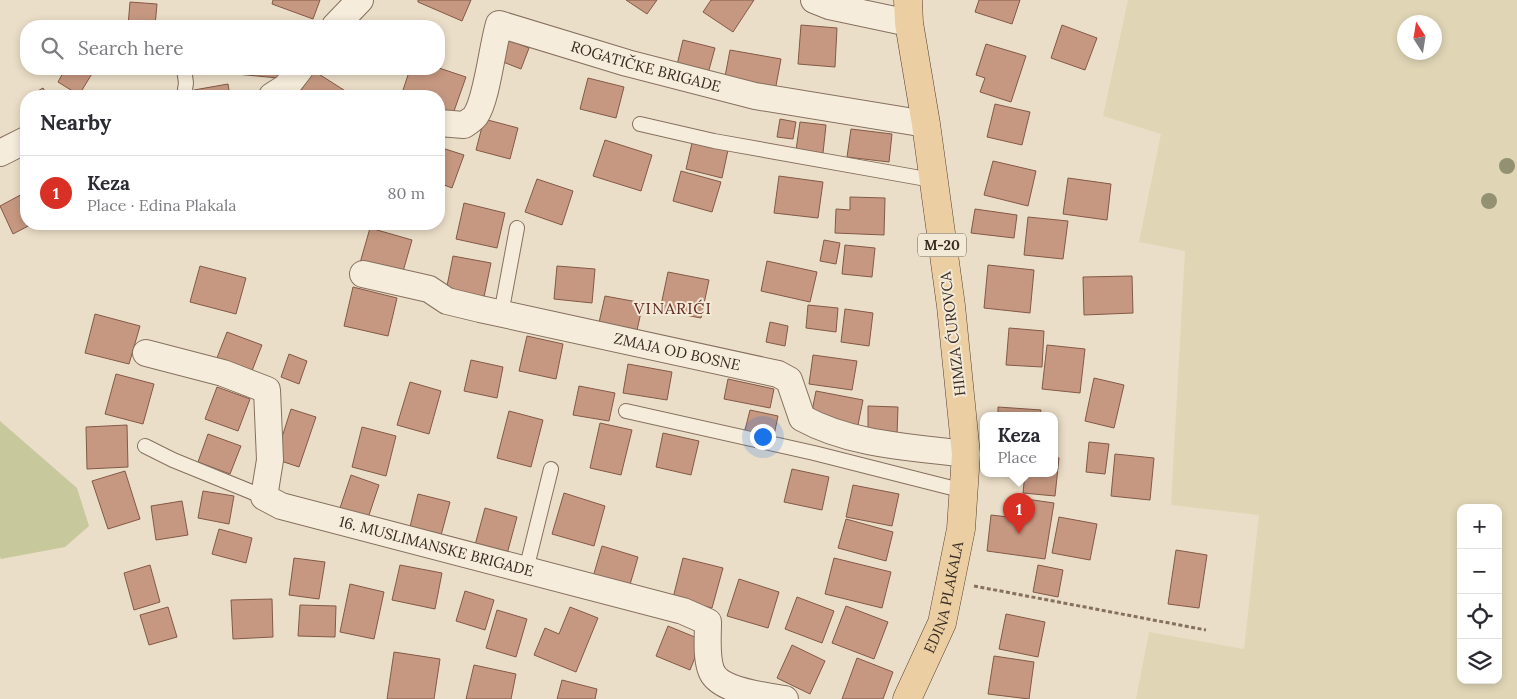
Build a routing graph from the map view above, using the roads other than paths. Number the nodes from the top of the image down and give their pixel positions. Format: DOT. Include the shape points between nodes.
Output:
graph roads {
  1 [pos="360,0"];
  2 [pos="814,0"];
  3 [pos="909,12"];
  4 [pos="341,20"];
  5 [pos="185,75"];
  6 [pos="295,75"];
  7 [pos="185,90"];
  8 [pos="281,90"];
  9 [pos="445,123"];
  10 [pos="640,124"];
  11 [pos="926,124"];
  12 [pos="20,143"];
  13 [pos="0,153"];
  14 [pos="932,180"];
  15 [pos="517,228"];
  16 [pos="363,274"];
  17 [pos="501,314"];
  18 [pos="146,353"];
  19 [pos="626,411"];
  20 [pos="146,446"];
  21 [pos="966,454"];
  22 [pos="551,469"];
  23 [pos="964,491"];
  24 [pos="264,498"];
  25 [pos="526,570"];
  26 [pos="784,699"];
  27 [pos="907,699"];
  1 -- 4 [label="street"];
  2 -- 3 [label="street" via="829,6"];
  3 -- 11 [label="main road, HIMZA ĆUROVCA / M-20"];
  5 -- 7 [label="lane"];
  6 -- 8 [label="street"];
  9 -- 11 [label="street, ROGATIČKE BRIGADE" via="464,125 476,116 499,24 627,63 755,96"];
  10 -- 14 [label="lane" via="714,141"];
  11 -- 14 [label="main road, HIMZA ĆUROVCA / M-20"];
  12 -- 13 [label="street"];
  14 -- 21 [label="main road, HIMZA ĆUROVCA / M-20"];
  15 -- 17 [label="lane"];
  16 -- 17 [label="street, ZMAJA OD BOSNE" via="429,289 447,301"];
  17 -- 21 [label="street, ZMAJA OD BOSNE" via="778,374 789,380 802,418 822,429 877,443"];
  18 -- 24 [label="street" via="223,373 268,390 270,460"];
  19 -- 23 [label="lane"];
  20 -- 24 [label="lane"];
  21 -- 23 [label="main road, HIMZA ĆUROVCA / M-20"];
  22 -- 25 [label="lane"];
  23 -- 27 [label="main road, EDINA PLAKALA / M-20" via="961,529 942,623"];
  24 -- 25 [label="street, 16. MUSLIMANSKE BRIGADE" via="281,506"];
  25 -- 26 [label="street, 16. MUSLIMANSKE BRIGADE" via="683,611 708,622 711,670 719,682 754,694"];
}
